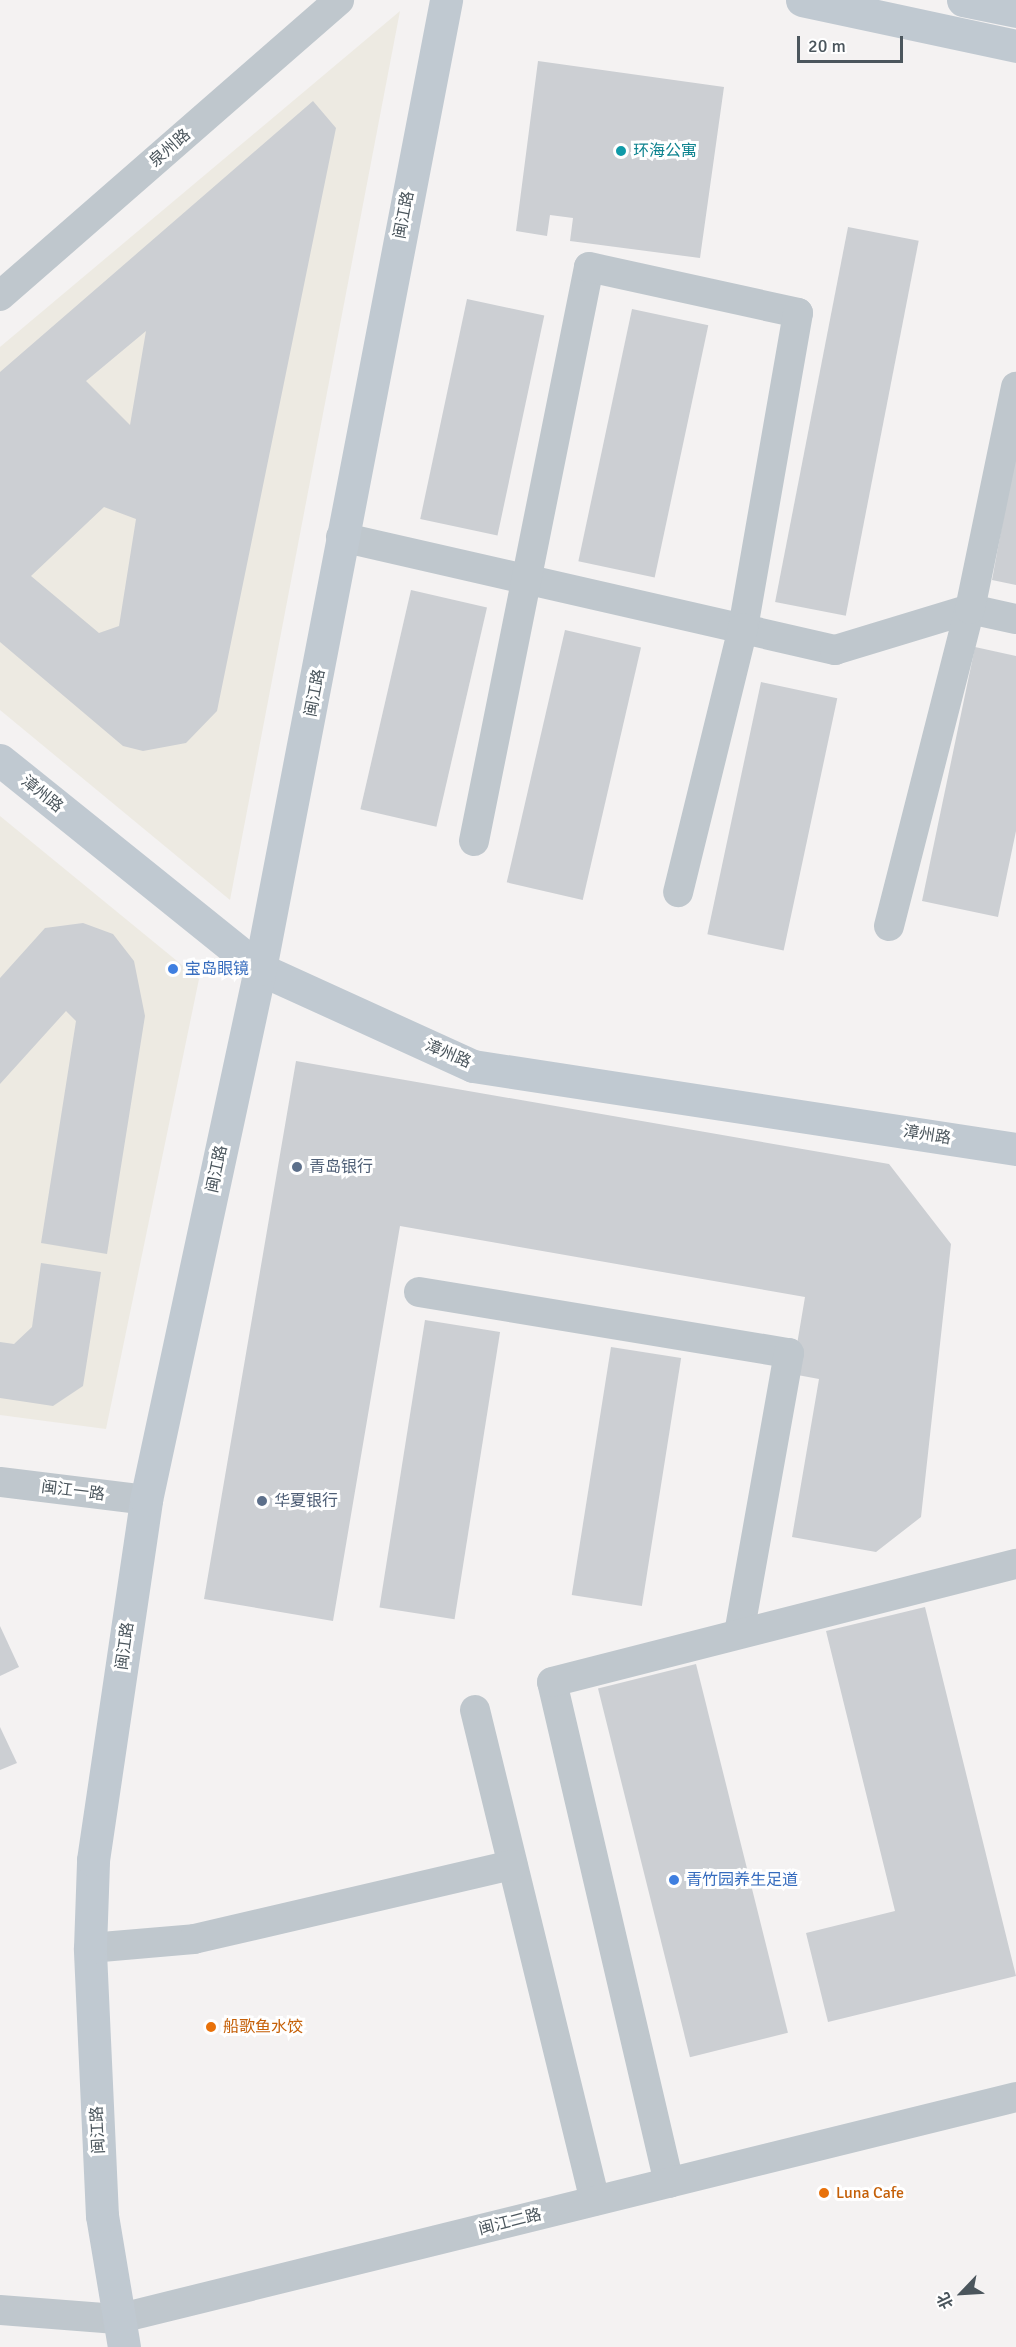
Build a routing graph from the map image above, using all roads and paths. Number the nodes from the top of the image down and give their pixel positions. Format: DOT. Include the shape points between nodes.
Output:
graph roads {
  1 [pos="339,0"];
  2 [pos="446,0"];
  3 [pos="802,0"];
  4 [pos="963,0"];
  5 [pos="1016,10"];
  6 [pos="1016,46"];
  7 [pos="0,296"];
  8 [pos="1016,387"];
  9 [pos="341,537"];
  10 [pos="524,578"];
  11 [pos="970,609"];
  12 [pos="1016,619"];
  13 [pos="743,628"];
  14 [pos="0,760"];
  15 [pos="474,841"];
  16 [pos="678,892"];
  17 [pos="889,926"];
  18 [pos="260,969"];
  19 [pos="1016,1149"];
  20 [pos="419,1292"];
  21 [pos="0,1482"];
  22 [pos="146,1500"];
  23 [pos="1016,1564"];
  24 [pos="739,1634"];
  25 [pos="475,1710"];
  26 [pos="513,1865"];
  27 [pos="90,1948"];
  28 [pos="1016,2097"];
  29 [pos="669,2183"];
  30 [pos="595,2201"];
  31 [pos="0,2310"];
  32 [pos="120,2333"];
  1 -- 7 [label="street, 泉州路"];
  2 -- 9 [label="street, 闽江路"];
  3 -- 6 [label="street"];
  4 -- 5 [label="street"];
  8 -- 11 [label="street"];
  9 -- 10 [label="street"];
  9 -- 18 [label="street, 闽江路"];
  10 -- 13 [label="street"];
  10 -- 13 [label="street" via="589,267 798,313"];
  10 -- 15 [label="street"];
  11 -- 12 [label="street"];
  11 -- 13 [label="street" via="835,650"];
  11 -- 17 [label="street"];
  13 -- 16 [label="street"];
  14 -- 18 [label="street, 漳州路"];
  18 -- 19 [label="street, 漳州路" via="472,1066"];
  18 -- 22 [label="street, 闽江路"];
  20 -- 24 [label="street" via="789,1353"];
  21 -- 22 [label="street, 闽江一路"];
  22 -- 27 [label="street, 闽江路" via="93,1860"];
  23 -- 24 [label="street"];
  24 -- 29 [label="street" via="552,1682"];
  25 -- 26 [label="street"];
  26 -- 27 [label="street" via="194,1939"];
  26 -- 30 [label="street"];
  27 -- 32 [label="street, 闽江路" via="102,2216"];
  28 -- 29 [label="street, 闽江二路"];
  29 -- 30 [label="street, 闽江二路"];
  30 -- 32 [label="street, 闽江二路"];
  31 -- 32 [label="street, 闽江二路"];
}
